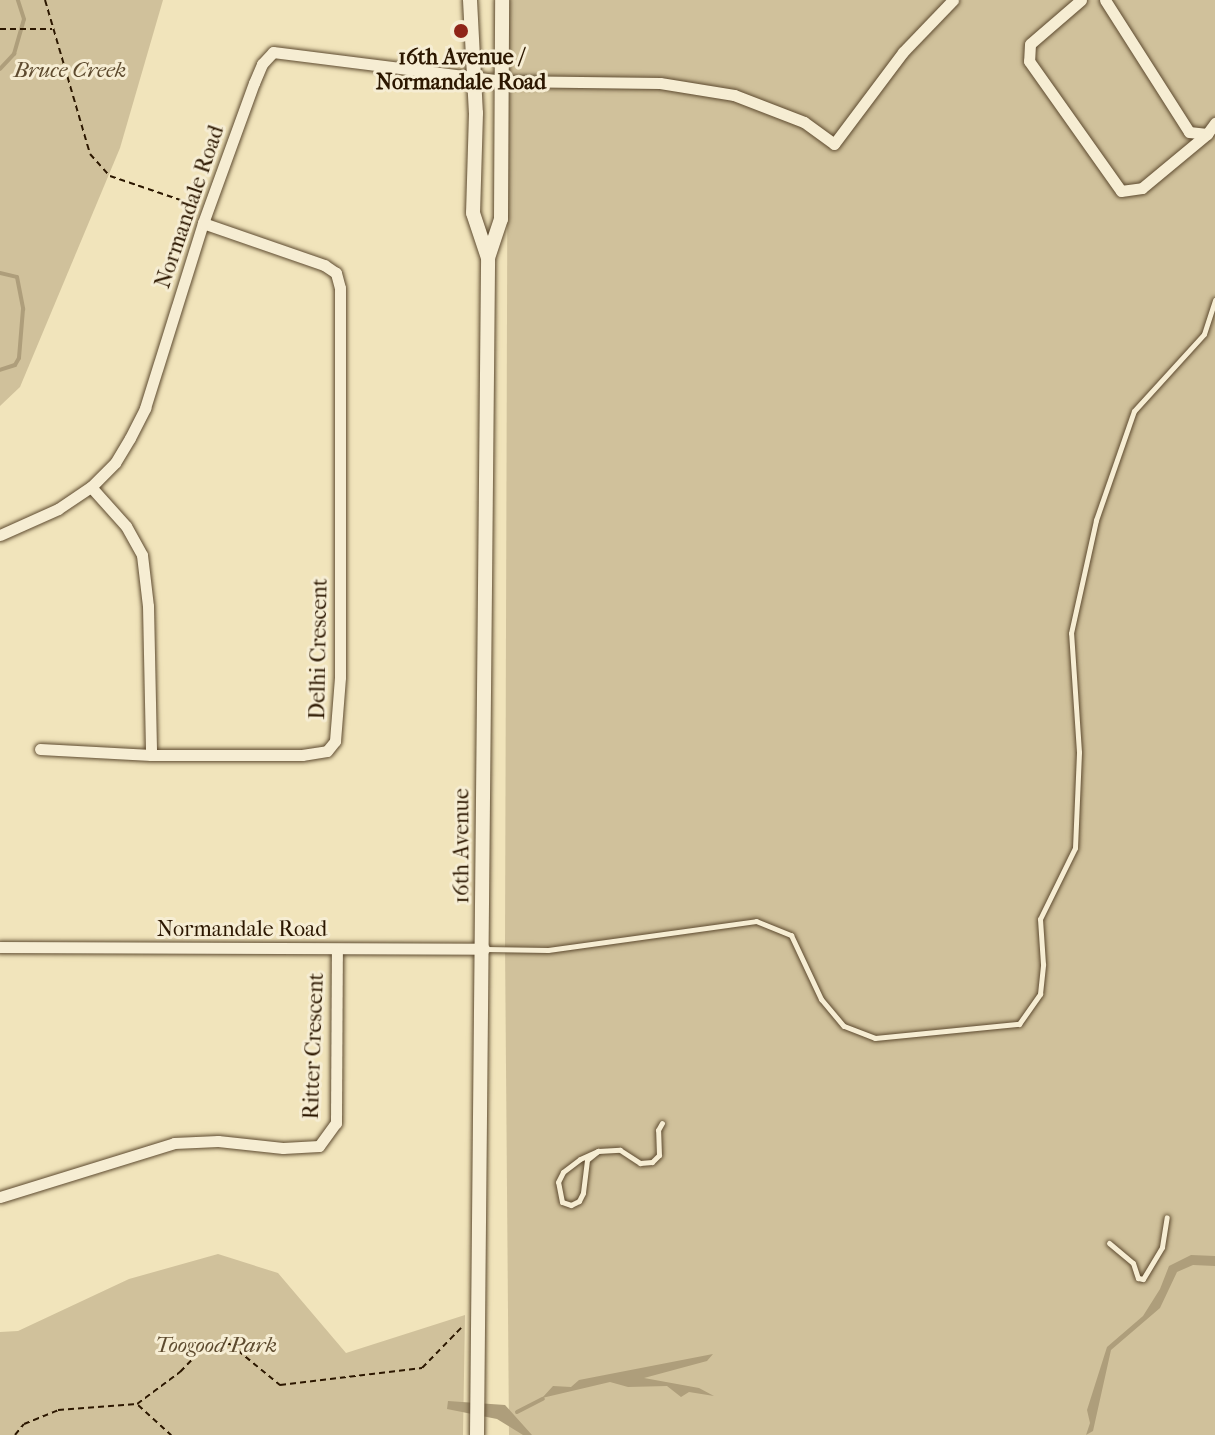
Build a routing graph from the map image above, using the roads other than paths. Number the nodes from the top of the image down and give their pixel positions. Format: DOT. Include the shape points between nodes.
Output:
graph roads {
  1 [pos="470,0"];
  2 [pos="502,0"];
  3 [pos="953,0"];
  4 [pos="1081,0"];
  5 [pos="1105,0"];
  6 [pos="473,78"];
  7 [pos="501,81"];
  8 [pos="1215,123"];
  9 [pos="1207,134"];
  10 [pos="203,223"];
  11 [pos="488,258"];
  12 [pos="1215,300"];
  13 [pos="91,487"];
  14 [pos="0,535"];
  15 [pos="40,749"];
  16 [pos="151,755"];
  17 [pos="0,947"];
  18 [pos="484,949"];
  19 [pos="337,951"];
  20 [pos="662,1123"];
  21 [pos="598,1151"];
  22 [pos="0,1197"];
  23 [pos="1167,1217"];
  24 [pos="1109,1243"];
  25 [pos="477,1435"];
  1 -- 6 [label="main road, 16th Avenue"];
  2 -- 7 [label="main road, 16th Avenue"];
  3 -- 7 [label="street, Normandale Road" via="903,52 834,144 804,122 734,95 660,83"];
  4 -- 9 [label="street" via="1030,44 1029,61 1121,191 1142,188"];
  5 -- 9 [label="street" via="1189,132"];
  6 -- 7 [label="street, Normandale Road"];
  6 -- 10 [label="street, Normandale Road" via="273,52 254,83"];
  6 -- 11 [label="main road, 16th Avenue" via="473,213"];
  7 -- 11 [label="main road, 16th Avenue" via="501,219"];
  8 -- 9 [label="street"];
  10 -- 13 [label="street, Normandale Road" via="145,408 115,463"];
  10 -- 16 [label="street, Delhi Crescent" via="336,273 338,726 335,741 318,754"];
  11 -- 18 [label="main road, 16th Avenue"];
  12 -- 18 [label="lane" via="1204,334 1134,411 1096,520 1071,633 1079,752 1075,848 1040,919 1040,994 1019,1024 875,1038 854,1030 821,999 791,935 756,921 548,950"];
  13 -- 14 [label="street, Normandale Road" via="58,509"];
  13 -- 16 [label="street" via="126,526 142,555"];
  15 -- 16 [label="street"];
  17 -- 19 [label="street, Normandale Road"];
  18 -- 19 [label="street, Normandale Road"];
  18 -- 25 [label="main road, 16th Avenue"];
  19 -- 22 [label="street, Ritter Crescent" via="336,1123 319,1146 174,1143"];
  20 -- 21 [label="lane" via="659,1155 652,1162 640,1163 620,1150"];
  21 -- 21 [label="lane" via="587,1160 579,1201 562,1202 558,1182 563,1172"];
  23 -- 24 [label="lane" via="1162,1247 1143,1279"];
}
